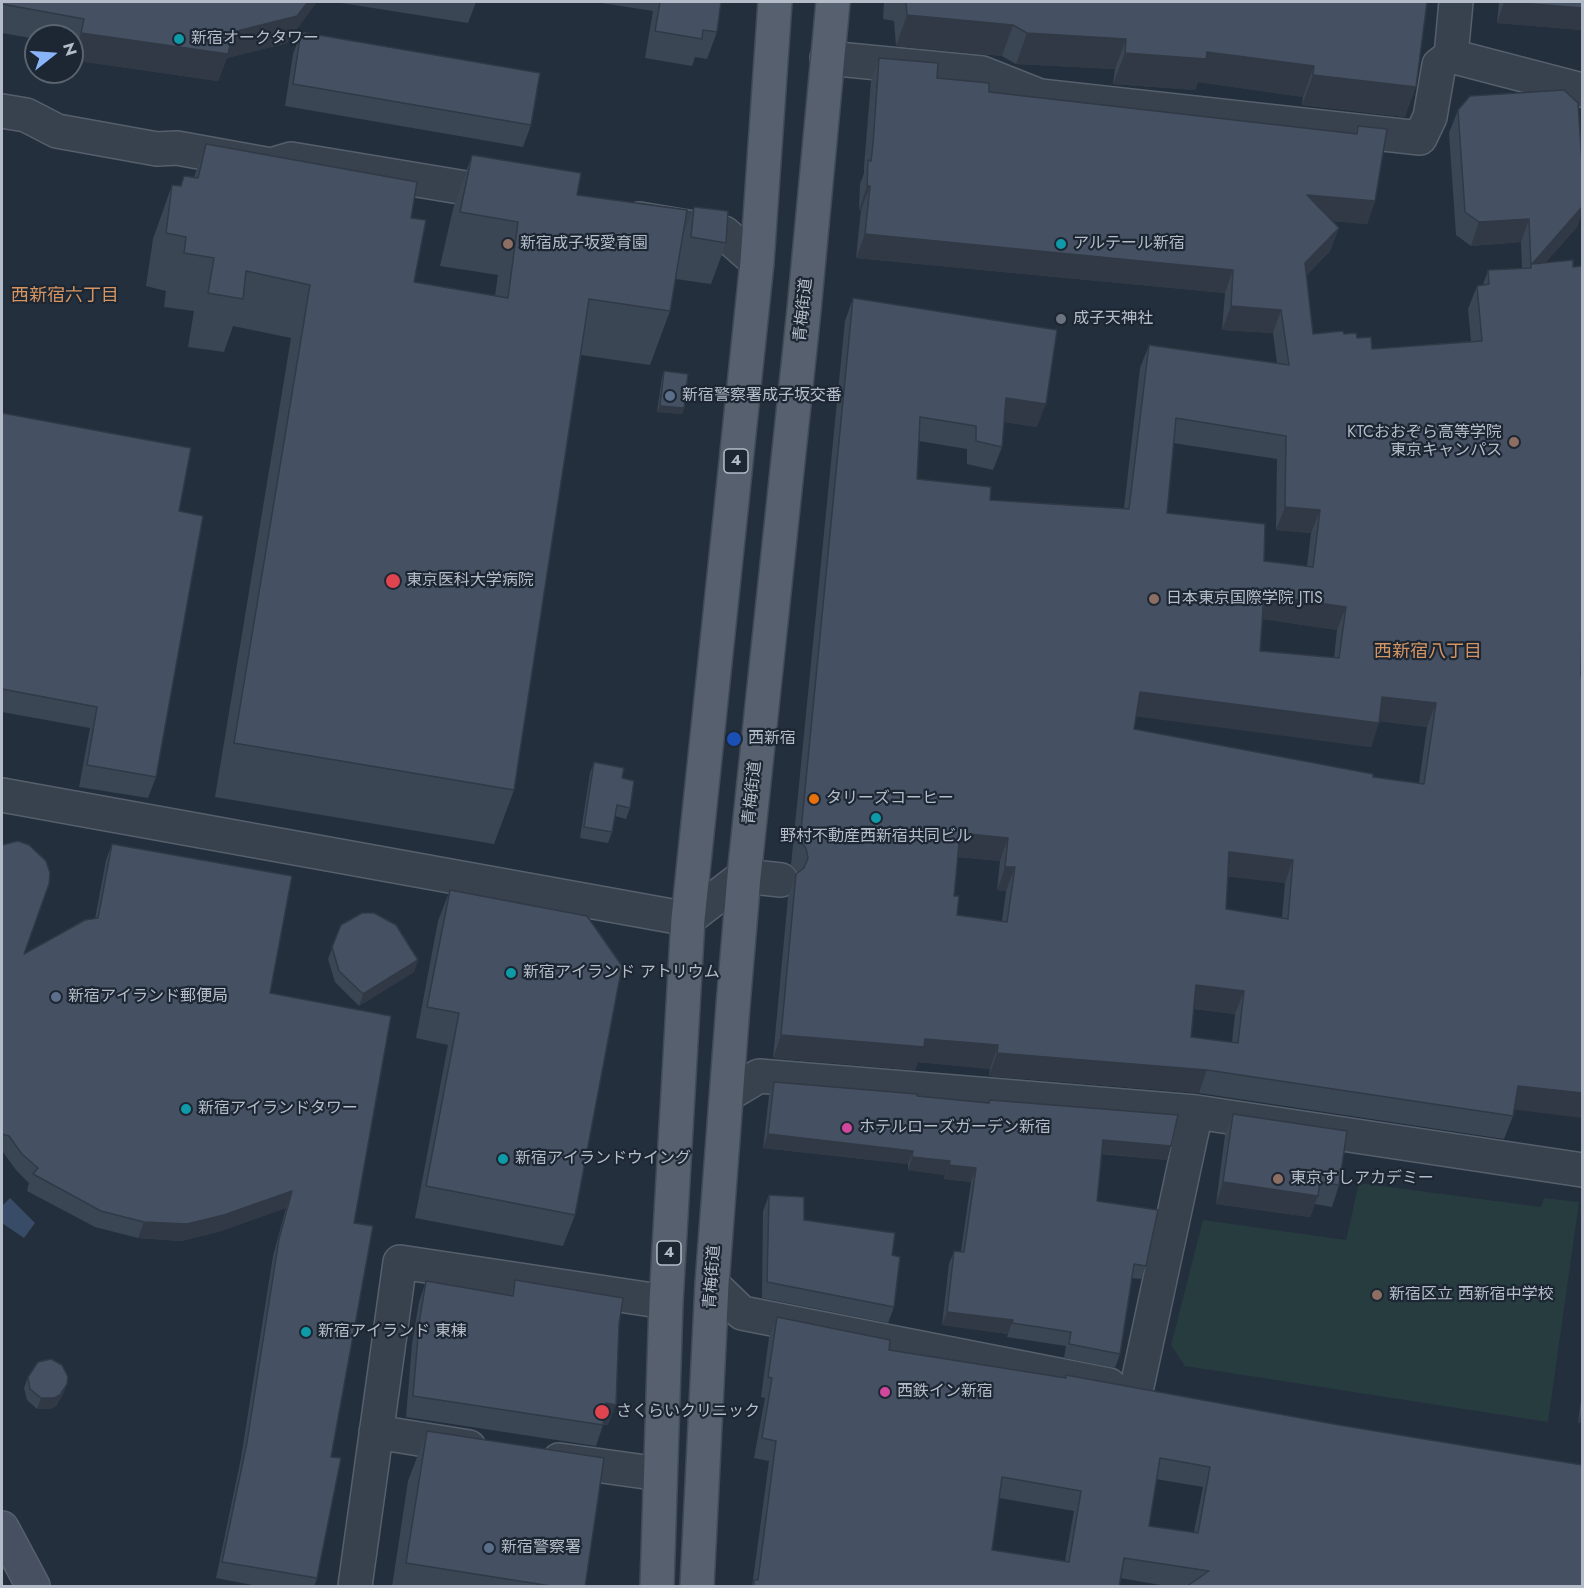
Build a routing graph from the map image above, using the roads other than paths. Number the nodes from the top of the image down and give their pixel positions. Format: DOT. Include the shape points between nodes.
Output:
graph roads {
  1 [pos="775,2"];
  2 [pos="833,2"];
  3 [pos="1456,2"];
  4 [pos="1451,56"];
  5 [pos="828,58"];
  6 [pos="1582,90"];
  7 [pos="2,111"];
  8 [pos="536,203"];
  9 [pos="607,214"];
  10 [pos="757,262"];
  11 [pos="2,795"];
  12 [pos="744,876"];
  13 [pos="781,880"];
  14 [pos="688,919"];
  15 [pos="727,1095"];
  16 [pos="1196,1112"];
  17 [pos="1582,1170"];
  18 [pos="712,1284"];
  19 [pos="666,1302"];
  20 [pos="1136,1391"];
  21 [pos="1170,1397"];
  22 [pos="376,1432"];
  23 [pos="499,1451"];
  24 [pos="533,1456"];
  25 [pos="660,1474"];
  26 [pos="2,1528"];
  27 [pos="33,1587"];
  28 [pos="356,1587"];
  29 [pos="657,1587"];
  30 [pos="697,1587"];
  1 -- 10 [label="main road, 4"];
  2 -- 5 [label="main road, 青梅街道"];
  3 -- 4 [label="street"];
  4 -- 5 [label="street" via="1439,64 1430,117 1420,138 1040,96 982,74"];
  4 -- 6 [label="street"];
  5 -- 12 [label="main road, 青梅街道"];
  7 -- 8 [label="street" via="26,115 57,131 157,149 177,148 271,165 291,159"];
  9 -- 10 [label="street" via="724,233"];
  10 -- 14 [label="main road, 4"];
  11 -- 14 [label="street"];
  12 -- 13 [label="street"];
  12 -- 14 [label="street"];
  12 -- 15 [label="main road, 青梅街道"];
  14 -- 19 [label="main road, 4"];
  15 -- 16 [label="street" via="759,1076"];
  15 -- 18 [label="main road, 青梅街道"];
  16 -- 17 [label="street"];
  16 -- 20 [label="street"];
  18 -- 20 [label="street" via="742,1313"];
  18 -- 30 [label="main road, 青梅街道"];
  19 -- 22 [label="street" via="400,1262"];
  19 -- 25 [label="main road, 4"];
  20 -- 21 [label="street"];
  22 -- 23 [label="street"];
  22 -- 28 [label="street"];
  24 -- 25 [label="street"];
  25 -- 29 [label="main road, 4"];
  26 -- 27 [label="main road"];
}
